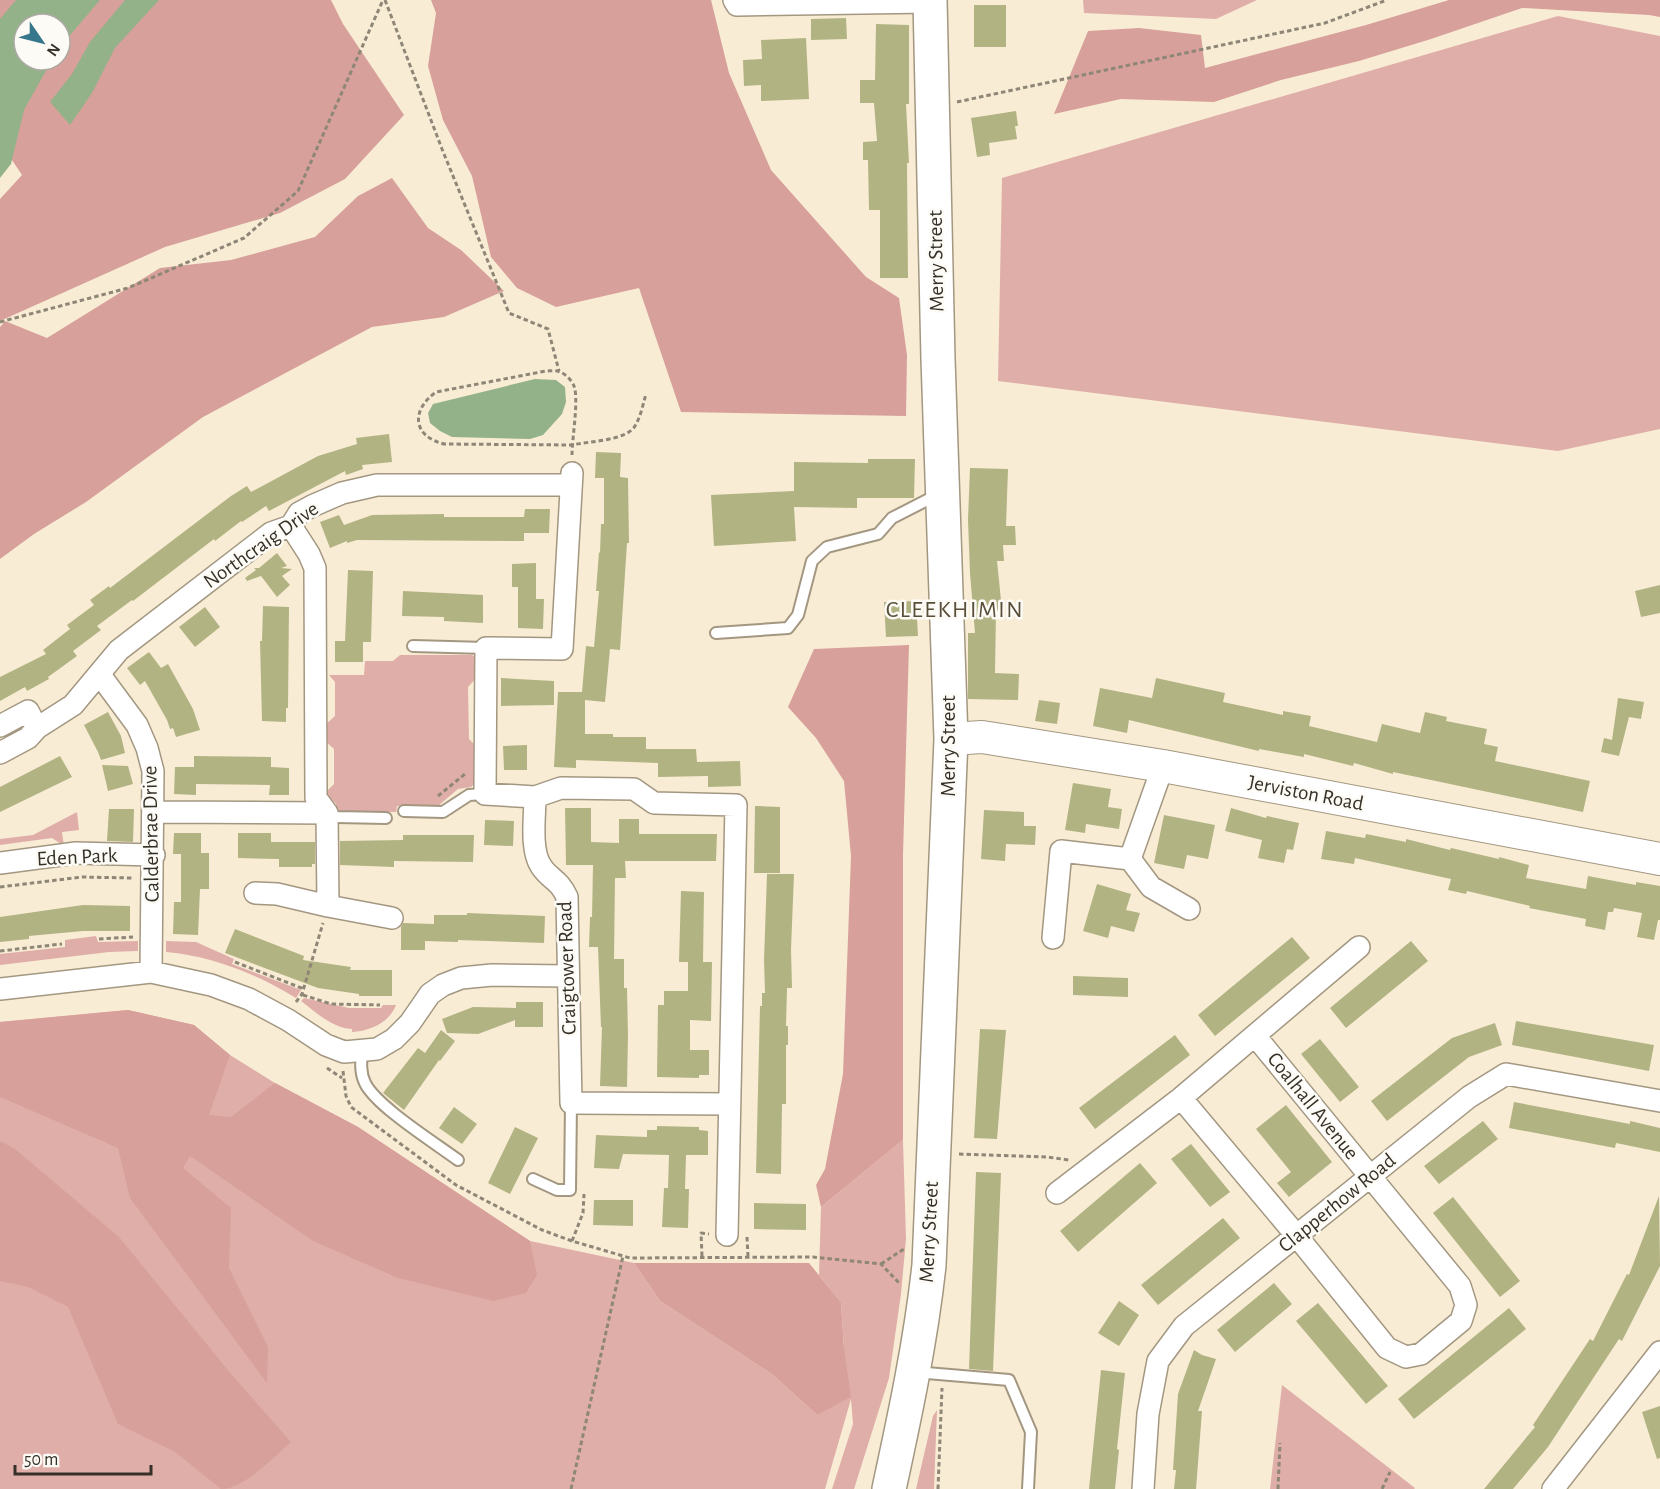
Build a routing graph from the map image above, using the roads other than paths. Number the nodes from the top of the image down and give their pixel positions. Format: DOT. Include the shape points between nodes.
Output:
graph roads {
  1 [pos="735,0"];
  2 [pos="930,1"];
  3 [pos="806,2"];
  4 [pos="942,492"];
  5 [pos="291,526"];
  6 [pos="716,633"];
  7 [pos="413,646"];
  8 [pos="486,648"];
  9 [pos="100,675"];
  10 [pos="0,726"];
  11 [pos="37,728"];
  12 [pos="951,739"];
  13 [pos="0,753"];
  14 [pos="1162,766"];
  15 [pos="485,794"];
  16 [pos="535,796"];
  17 [pos="404,811"];
  18 [pos="154,812"];
  19 [pos="327,813"];
  20 [pos="386,818"];
  21 [pos="1659,853"];
  22 [pos="153,855"];
  23 [pos="1130,859"];
  24 [pos="0,864"];
  25 [pos="255,893"];
  26 [pos="328,906"];
  27 [pos="1190,909"];
  28 [pos="392,918"];
  29 [pos="1053,938"];
  30 [pos="1359,947"];
  31 [pos="151,972"];
  32 [pos="567,976"];
  33 [pos="0,989"];
  34 [pos="1256,1037"];
  35 [pos="353,1051"];
  36 [pos="1181,1098"];
  37 [pos="1660,1101"];
  38 [pos="571,1103"];
  39 [pos="729,1104"];
  40 [pos="458,1160"];
  41 [pos="1371,1176"];
  42 [pos="533,1179"];
  43 [pos="1057,1193"];
  44 [pos="727,1235"];
  45 [pos="1296,1235"];
  46 [pos="1660,1352"];
  47 [pos="927,1373"];
  48 [pos="890,1489"];
  49 [pos="1028,1489"];
  50 [pos="1143,1489"];
  51 [pos="1553,1489"];
  1 -- 3 [label="street" via="737,5"];
  2 -- 3 [label="street"];
  2 -- 4 [label="main road, Merry Street"];
  4 -- 6 [label="lane" via="892,518 878,534 827,546 812,561 798,615 788,628"];
  4 -- 12 [label="main road, Merry Street"];
  5 -- 8 [label="street, Northcraig Drive" via="299,513 312,506 342,493 377,485 572,478 562,649"];
  5 -- 9 [label="street, Northcraig Drive" via="271,533 119,650"];
  5 -- 19 [label="street" via="315,568 316,798"];
  7 -- 8 [label="lane"];
  8 -- 15 [label="street"];
  9 -- 11 [label="street, Northcraig Drive" via="72,705"];
  9 -- 18 [label="street, Calderbrae Drive" via="137,725 147,748 153,771"];
  10 -- 11 [label="street" via="28,711"];
  11 -- 13 [label="street, Northcraig Drive" via="28,738"];
  12 -- 14 [label="main road, Jerviston Road" via="982,737"];
  12 -- 47 [label="main road, Merry Street" via="929,1265 924,1306"];
  14 -- 21 [label="main road, Jerviston Road"];
  14 -- 23 [label="street"];
  15 -- 16 [label="street"];
  15 -- 17 [label="lane" via="469,795 443,812"];
  16 -- 32 [label="street, Craigtower Road" via="537,858 567,897"];
  16 -- 39 [label="street" via="561,788 634,789 654,803 736,805"];
  18 -- 19 [label="street"];
  18 -- 22 [label="street, Calderbrae Drive"];
  19 -- 20 [label="lane" via="337,817"];
  19 -- 26 [label="street"];
  22 -- 24 [label="street, Eden Park" via="76,853"];
  22 -- 31 [label="street, Calderbrae Drive"];
  23 -- 27 [label="street" via="1151,887"];
  23 -- 29 [label="street" via="1060,851"];
  25 -- 26 [label="street"];
  26 -- 28 [label="street"];
  30 -- 34 [label="street, Coalhall Avenue"];
  31 -- 33 [label="street"];
  31 -- 35 [label="street" via="211,985 249,999 326,1045"];
  32 -- 35 [label="street" via="492,975 452,981 430,994 394,1039 377,1049"];
  32 -- 38 [label="street, Craigtower Road"];
  34 -- 36 [label="street, Coalhall Avenue"];
  34 -- 41 [label="street, Coalhall Avenue"];
  35 -- 40 [label="lane" via="375,1098"];
  36 -- 43 [label="street, Coalhall Avenue"];
  36 -- 45 [label="street"];
  37 -- 41 [label="street, Clapperhow Road" via="1506,1074 1469,1096"];
  38 -- 39 [label="street"];
  38 -- 42 [label="lane" via="570,1190 557,1190"];
  39 -- 44 [label="street"];
  41 -- 45 [label="street, Clapperhow Road"];
  41 -- 45 [label="street, Coalhall Avenue" via="1460,1286 1466,1305 1461,1321 1421,1354 1406,1357 1387,1348"];
  45 -- 50 [label="street, Clapperhow Road" via="1184,1326 1158,1361 1148,1414"];
  46 -- 51 [label="street"];
  47 -- 48 [label="main road, Merry Street"];
  47 -- 49 [label="lane" via="1009,1380 1031,1432"];
}
